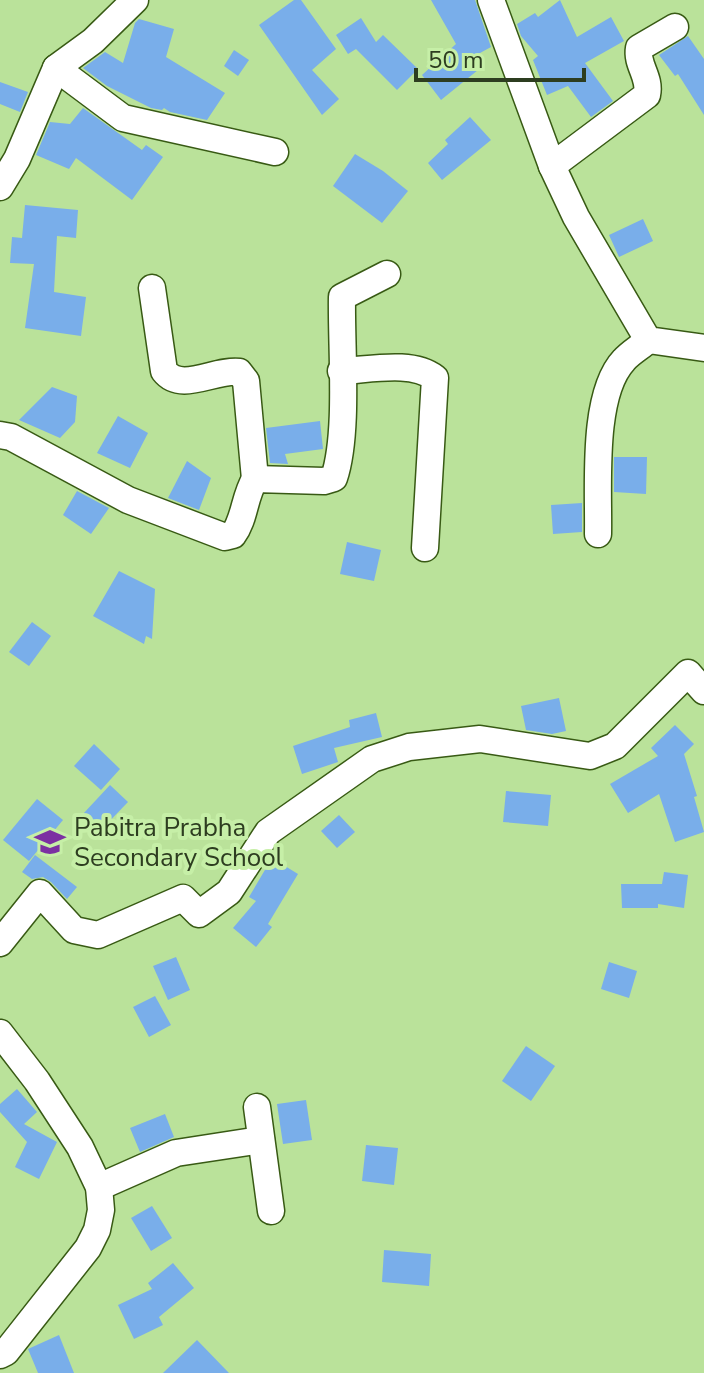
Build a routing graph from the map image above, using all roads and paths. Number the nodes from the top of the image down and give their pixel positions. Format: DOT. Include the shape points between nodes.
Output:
graph roads {
  1 [pos="135,0"];
  2 [pos="491,0"];
  3 [pos="675,27"];
  4 [pos="56,68"];
  5 [pos="275,152"];
  6 [pos="552,166"];
  7 [pos="0,187"];
  8 [pos="387,274"];
  9 [pos="152,288"];
  10 [pos="648,340"];
  11 [pos="704,348"];
  12 [pos="341,371"];
  13 [pos="0,435"];
  14 [pos="255,479"];
  15 [pos="598,534"];
  16 [pos="425,548"];
  17 [pos="704,691"];
  18 [pos="0,943"];
  19 [pos="0,1033"];
  20 [pos="257,1107"];
  21 [pos="261,1140"];
  22 [pos="99,1187"];
  23 [pos="271,1211"];
  24 [pos="0,1355"];
  1 -- 4 [label="street"];
  2 -- 6 [label="street"];
  3 -- 6 [label="street" via="639,48 647,95"];
  4 -- 5 [label="street" via="123,118"];
  4 -- 7 [label="street"];
  6 -- 10 [label="street"];
  8 -- 12 [label="street" via="342,297"];
  9 -- 14 [label="street" via="164,371 170,379 228,371 239,372 246,381"];
  10 -- 11 [label="street"];
  10 -- 15 [label="street" via="623,361 608,388 601,426"];
  12 -- 14 [label="street" via="334,478"];
  12 -- 16 [label="street" via="411,368 435,378"];
  13 -- 14 [label="street" via="128,500 225,537 239,527"];
  17 -- 18 [label="street" via="688,673 615,746 590,756 480,739 409,747 372,759 268,832 229,892 199,914 183,898 98,935 74,930 40,893"];
  19 -- 22 [label="street" via="80,1147"];
  20 -- 21 [label="street"];
  21 -- 22 [label="street" via="176,1153"];
  21 -- 23 [label="street"];
  22 -- 24 [label="street" via="101,1210 88,1248"];
}
